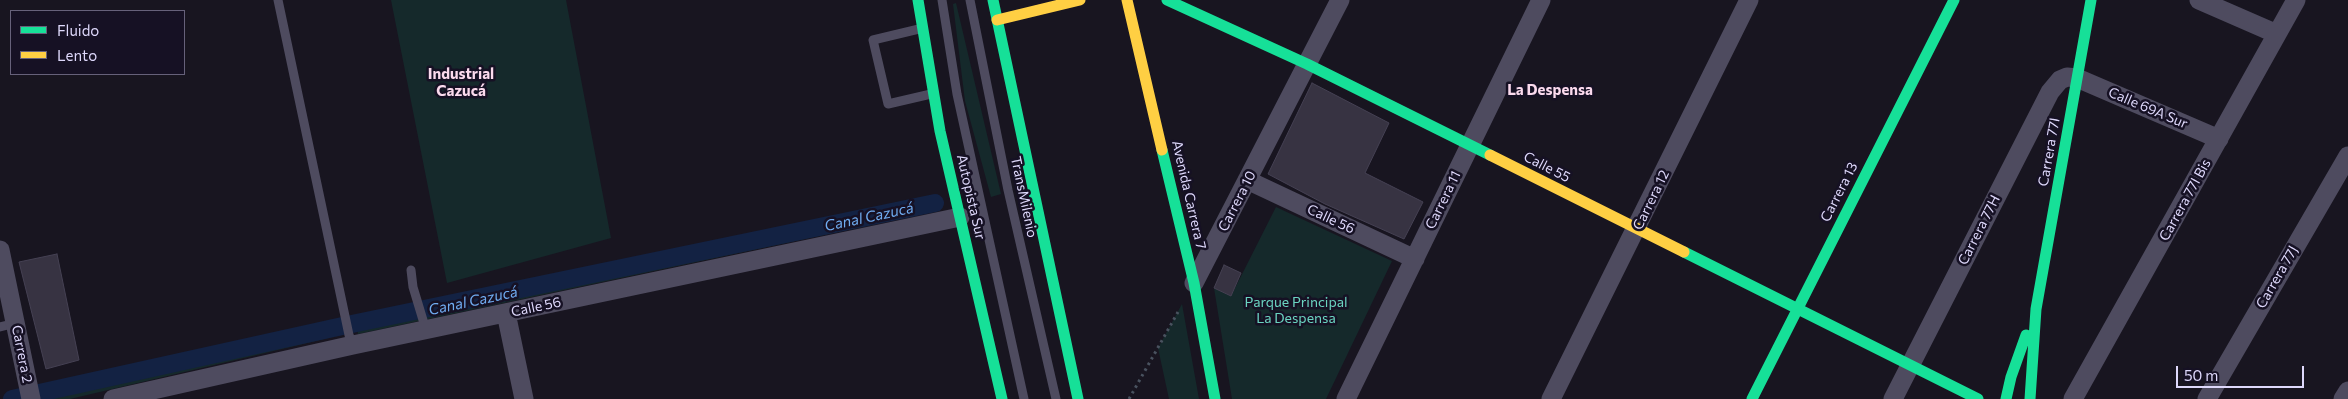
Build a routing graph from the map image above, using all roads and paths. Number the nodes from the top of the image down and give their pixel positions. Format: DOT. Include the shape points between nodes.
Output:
graph roads {
  1 [pos="278,0"];
  2 [pos="918,0"];
  3 [pos="942,0"];
  4 [pos="970,0"];
  5 [pos="993,0"];
  6 [pos="1080,0"];
  7 [pos="1127,0"];
  8 [pos="1167,0"];
  9 [pos="1340,0"];
  10 [pos="1541,0"];
  11 [pos="1749,0"];
  12 [pos="1954,0"];
  13 [pos="2091,0"];
  14 [pos="2199,0"];
  15 [pos="2296,0"];
  16 [pos="997,20"];
  17 [pos="922,28"];
  18 [pos="2277,34"];
  19 [pos="1307,64"];
  20 [pos="2077,78"];
  21 [pos="933,94"];
  22 [pos="2219,138"];
  23 [pos="1470,145"];
  24 [pos="2348,156"];
  25 [pos="1247,180"];
  26 [pos="960,217"];
  27 [pos="1637,228"];
  28 [pos="0,250"];
  29 [pos="1414,259"];
  30 [pos="411,270"];
  31 [pos="3,275"];
  32 [pos="1194,284"];
  33 [pos="1797,309"];
  34 [pos="2036,309"];
  35 [pos="506,313"];
  36 [pos="8,325"];
  37 [pos="424,325"];
  38 [pos="351,340"];
  39 [pos="1910,365"];
  40 [pos="29,391"];
  41 [pos="2348,391"];
  42 [pos="113,399"];
  43 [pos="524,399"];
  44 [pos="1002,399"];
  45 [pos="1024,399"];
  46 [pos="1056,399"];
  47 [pos="1078,399"];
  48 [pos="1129,399"];
  49 [pos="1215,399"];
  50 [pos="1346,399"];
  51 [pos="1551,399"];
  52 [pos="1752,399"];
  53 [pos="1893,399"];
  54 [pos="1978,399"];
  55 [pos="2006,399"];
  56 [pos="2030,399"];
  57 [pos="2073,399"];
  58 [pos="2207,399"];
  59 [pos="2343,399"];
  1 -- 38 [label="lane"];
  2 -- 17 [label="main road, Autopista Sur"];
  3 -- 45 [label="lane" via="957,94"];
  4 -- 46 [label="lane, TransMilenio" via="1008,190"];
  5 -- 16 [label="main road"];
  6 -- 16 [label="main road"];
  7 -- 32 [label="main road, Avenida Carrera 7"];
  8 -- 19 [label="main road, Calle 55"];
  9 -- 19 [label="street, Carrera 10"];
  10 -- 23 [label="street, Carrera 11"];
  11 -- 27 [label="street, Carrera 12"];
  12 -- 33 [label="main road, Carrera 13"];
  13 -- 20 [label="main road, Carrera 77I"];
  14 -- 18 [label="street"];
  15 -- 18 [label="street, Carrera 77I Bis"];
  16 -- 47 [label="main road"];
  17 -- 21 [label="main road, Autopista Sur"];
  17 -- 21 [label="lane" via="874,40 888,104"];
  18 -- 22 [label="street, Carrera 77I Bis"];
  19 -- 23 [label="main road, Calle 55"];
  19 -- 25 [label="street, Carrera 10"];
  20 -- 22 [label="street, Calle 69A Sur"];
  20 -- 34 [label="main road, Carrera 77I"];
  20 -- 39 [label="street, Carrera 77H" via="2067,76 2050,92"];
  21 -- 26 [label="main road, Autopista Sur"];
  22 -- 57 [label="street, Carrera 77I Bis"];
  23 -- 27 [label="main road, Calle 55"];
  23 -- 29 [label="street, Carrera 11"];
  24 -- 58 [label="street, Carrera 77J"];
  25 -- 29 [label="street, Calle 56"];
  25 -- 32 [label="street, Carrera 10"];
  26 -- 35 [label="street, Calle 56"];
  26 -- 44 [label="main road, Autopista Sur"];
  27 -- 33 [label="main road, Calle 55"];
  27 -- 51 [label="street, Carrera 12"];
  28 -- 31 [label="street, Carrera 2"];
  29 -- 50 [label="street, Carrera 11"];
  30 -- 37 [label="lane"];
  31 -- 36 [label="street, Carrera 2"];
  32 -- 48 [label="path"];
  32 -- 49 [label="main road, Avenida Carrera 7"];
  33 -- 39 [label="main road, Calle 55"];
  33 -- 52 [label="main road, Carrera 13"];
  34 -- 55 [label="main road, Carrera 77I"];
  34 -- 56 [label="main road, Carrera 77I"];
  35 -- 37 [label="street, Calle 56"];
  35 -- 43 [label="street"];
  36 -- 40 [label="street, Carrera 2"];
  37 -- 38 [label="street, Calle 56"];
  38 -- 42 [label="street, Calle 56"];
  39 -- 53 [label="street, Carrera 77H"];
  39 -- 54 [label="main road, Calle 55"];
  41 -- 59 [label="street"];
}
